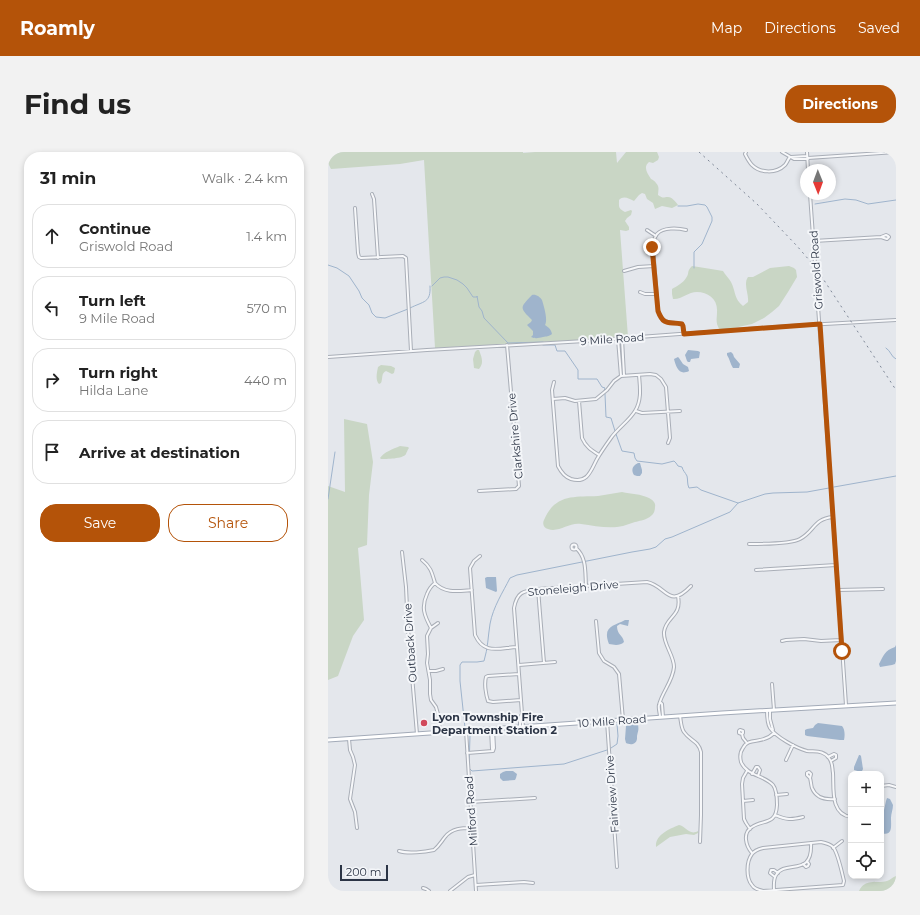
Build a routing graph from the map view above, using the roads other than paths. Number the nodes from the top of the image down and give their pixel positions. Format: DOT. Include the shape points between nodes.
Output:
graph roads {
  1 [pos="746,152"];
  2 [pos="782,152"];
  3 [pos="807,152"];
  4 [pos="896,152"];
  5 [pos="790,157"];
  6 [pos="808,158"];
  7 [pos="808,164"];
  8 [pos="372,194"];
  9 [pos="811,200"];
  10 [pos="355,208"];
  11 [pos="647,230"];
  12 [pos="686,230"];
  13 [pos="656,236"];
  14 [pos="881,237"];
  15 [pos="814,241"];
  16 [pos="378,258"];
  17 [pos="654,266"];
  18 [pos="624,271"];
  19 [pos="640,292"];
  20 [pos="656,294"];
  21 [pos="896,320"];
  22 [pos="820,324"];
  23 [pos="684,334"];
  24 [pos="620,339"];
  25 [pos="507,345"];
  26 [pos="411,351"];
  27 [pos="328,356"];
  28 [pos="639,375"];
  29 [pos="623,376"];
  30 [pos="554,382"];
  31 [pos="553,399"];
  32 [pos="579,401"];
  33 [pos="636,411"];
  34 [pos="668,411"];
  35 [pos="680,411"];
  36 [pos="668,443"];
  37 [pos="599,455"];
  38 [pos="479,491"];
  39 [pos="833,517"];
  40 [pos="749,544"];
  41 [pos="576,548"];
  42 [pos="402,552"];
  43 [pos="480,556"];
  44 [pos="422,560"];
  45 [pos="836,565"];
  46 [pos="756,570"];
  47 [pos="435,583"];
  48 [pos="586,586"];
  49 [pos="691,586"];
  50 [pos="538,589"];
  51 [pos="883,589"];
  52 [pos="472,590"];
  53 [pos="838,590"];
  54 [pos="678,596"];
  55 [pos="596,621"];
  56 [pos="438,623"];
  57 [pos="431,628"];
  58 [pos="841,640"];
  59 [pos="782,641"];
  60 [pos="517,647"];
  61 [pos="555,662"];
  62 [pos="544,663"];
  63 [pos="519,665"];
  64 [pos="443,668"];
  65 [pos="429,671"];
  66 [pos="519,674"];
  67 [pos="772,684"];
  68 [pos="521,700"];
  69 [pos="896,703"];
  70 [pos="846,705"];
  71 [pos="770,710"];
  72 [pos="680,716"];
  73 [pos="661,717"];
  74 [pos="624,720"];
  75 [pos="607,721"];
  76 [pos="522,727"];
  77 [pos="492,729"];
  78 [pos="466,730"];
  79 [pos="440,732"];
  80 [pos="774,732"];
  81 [pos="417,734"];
  82 [pos="742,734"];
  83 [pos="349,739"];
  84 [pos="328,740"];
  85 [pos="746,743"];
  86 [pos="793,745"];
  87 [pos="467,753"];
  88 [pos="828,757"];
  89 [pos="786,760"];
  90 [pos="831,761"];
  91 [pos="747,771"];
  92 [pos="752,774"];
  93 [pos="758,776"];
  94 [pos="810,778"];
  95 [pos="884,786"];
  96 [pos="896,787"];
  97 [pos="787,794"];
  98 [pos="776,795"];
  99 [pos="535,798"];
  100 [pos="834,799"];
  101 [pos="753,800"];
  102 [pos="743,801"];
  103 [pos="470,802"];
  104 [pos="775,815"];
  105 [pos="803,816"];
  106 [pos="848,816"];
  107 [pos="357,828"];
  108 [pos="472,828"];
  109 [pos="750,828"];
  110 [pos="842,841"];
  111 [pos="700,842"];
  112 [pos="811,842"];
  113 [pos="833,848"];
  114 [pos="399,851"];
  115 [pos="752,853"];
  116 [pos="807,861"];
  117 [pos="803,864"];
  118 [pos="617,867"];
  119 [pos="778,873"];
  120 [pos="475,875"];
  121 [pos="775,876"];
  122 [pos="533,883"];
  123 [pos="476,885"];
  124 [pos="423,888"];
  125 [pos="429,891"];
  126 [pos="450,891"];
  127 [pos="476,891"];
  128 [pos="763,891"];
  129 [pos="774,891"];
  1 -- 5 [label="street" via="751,164 757,169 770,172 784,166"];
  2 -- 5 [label="street"];
  3 -- 6 [label="street"];
  4 -- 6 [label="street"];
  5 -- 6 [label="street"];
  6 -- 7 [label="street"];
  8 -- 16 [label="street"];
  9 -- 15 [label="street, Griswold Road"];
  10 -- 16 [label="street" via="358,255 361,258"];
  11 -- 13 [label="street"];
  12 -- 13 [label="street" via="664,230"];
  13 -- 17 [label="street" via="652,247"];
  14 -- 15 [label="street"];
  15 -- 22 [label="street, Griswold Road"];
  16 -- 26 [label="street" via="406,258"];
  17 -- 18 [label="street"];
  17 -- 20 [label="street"];
  19 -- 20 [label="street"];
  20 -- 23 [label="street" via="660,316 666,322 682,324"];
  21 -- 22 [label="street, 9 Mile Road"];
  22 -- 23 [label="street, 9 Mile Road"];
  22 -- 39 [label="street, Griswold Road"];
  23 -- 24 [label="street, 9 Mile Road"];
  24 -- 25 [label="street, 9 Mile Road"];
  24 -- 29 [label="street"];
  25 -- 26 [label="street, 9 Mile Road"];
  25 -- 38 [label="street, Clarkshire Drive" via="519,486 515,489"];
  26 -- 27 [label="street, 9 Mile Road"];
  28 -- 29 [label="street"];
  28 -- 33 [label="street" via="640,394"];
  28 -- 34 [label="street" via="656,375 661,379 666,387"];
  29 -- 32 [label="street" via="614,381 599,397"];
  30 -- 31 [label="street"];
  31 -- 32 [label="street"];
  31 -- 37 [label="street" via="558,466 561,472 573,479 584,478 590,473"];
  32 -- 37 [label="street" via="582,438 587,447"];
  33 -- 34 [label="street"];
  33 -- 37 [label="street" via="611,437"];
  34 -- 35 [label="street"];
  34 -- 36 [label="street"];
  39 -- 40 [label="street" via="820,520 804,536 793,542"];
  39 -- 45 [label="street, Griswold Road"];
  41 -- 48 [label="street" via="584,561"];
  42 -- 81 [label="street, Outback Drive"];
  43 -- 52 [label="street" via="470,568"];
  44 -- 47 [label="street" via="431,570"];
  45 -- 46 [label="street"];
  45 -- 53 [label="street, Griswold Road"];
  47 -- 52 [label="street" via="449,592"];
  47 -- 57 [label="street" via="429,589 423,607"];
  48 -- 50 [label="street, Stoneleigh Drive"];
  48 -- 54 [label="street, Stoneleigh Drive" via="647,582 653,583 668,595"];
  49 -- 54 [label="street"];
  50 -- 60 [label="street, Stoneleigh Drive" via="525,591 515,601"];
  50 -- 62 [label="street"];
  51 -- 53 [label="street"];
  52 -- 60 [label="street" via="475,635 478,642 490,649"];
  53 -- 58 [label="street, Griswold Road"];
  54 -- 73 [label="street" via="678,611 664,631 674,666 661,698"];
  55 -- 74 [label="street" via="599,653 619,674"];
  56 -- 57 [label="street"];
  57 -- 65 [label="street" via="427,636"];
  58 -- 59 [label="street"];
  58 -- 70 [label="street, Griswold Road"];
  60 -- 63 [label="street, Stoneleigh Drive"];
  61 -- 62 [label="street"];
  62 -- 63 [label="street"];
  63 -- 66 [label="street, Stoneleigh Drive"];
  64 -- 65 [label="street"];
  65 -- 79 [label="street" via="431,700 438,714"];
  66 -- 68 [label="street, Stoneleigh Drive"];
  66 -- 68 [label="street" via="488,676 485,681 488,701"];
  67 -- 71 [label="street"];
  68 -- 76 [label="street, Stoneleigh Drive"];
  69 -- 70 [label="main road, 10 Mile Road"];
  70 -- 71 [label="main road, 10 Mile Road"];
  71 -- 72 [label="main road, 10 Mile Road"];
  71 -- 80 [label="street" via="768,722"];
  72 -- 73 [label="main road, 10 Mile Road"];
  72 -- 111 [label="street" via="684,733 697,743 702,752"];
  73 -- 74 [label="main road, 10 Mile Road"];
  74 -- 75 [label="main road, 10 Mile Road"];
  75 -- 76 [label="main road, 10 Mile Road"];
  75 -- 118 [label="street, Fairview Drive"];
  76 -- 77 [label="main road, 10 Mile Road"];
  77 -- 78 [label="main road, 10 Mile Road"];
  77 -- 87 [label="street" via="493,751"];
  78 -- 79 [label="main road, 10 Mile Road"];
  78 -- 87 [label="street, Milford Road"];
  79 -- 81 [label="main road, 10 Mile Road"];
  80 -- 85 [label="street" via="765,739"];
  80 -- 86 [label="street"];
  81 -- 83 [label="main road, 10 Mile Road"];
  82 -- 85 [label="street"];
  83 -- 84 [label="main road, 10 Mile Road"];
  83 -- 107 [label="street" via="355,766 350,798"];
  85 -- 91 [label="street" via="740,758"];
  86 -- 88 [label="street" via="821,752"];
  86 -- 89 [label="street"];
  87 -- 103 [label="street, Milford Road"];
  88 -- 90 [label="street"];
  88 -- 90 [label="street" via="836,755"];
  90 -- 100 [label="street"];
  91 -- 92 [label="street"];
  91 -- 102 [label="street" via="742,784"];
  92 -- 93 [label="street"];
  92 -- 93 [label="street" via="758,767"];
  93 -- 98 [label="street" via="773,785"];
  94 -- 100 [label="street" via="817,795 824,799"];
  95 -- 96 [label="street"];
  97 -- 98 [label="street"];
  98 -- 104 [label="street"];
  99 -- 103 [label="street"];
  100 -- 106 [label="street" via="839,812"];
  101 -- 102 [label="street"];
  102 -- 109 [label="street" via="744,819"];
  103 -- 108 [label="street, Milford Road"];
  104 -- 105 [label="street" via="786,819"];
  104 -- 109 [label="street" via="771,820"];
  108 -- 114 [label="street" via="452,830 434,850"];
  108 -- 120 [label="street, Milford Road"];
  109 -- 115 [label="street" via="746,836 746,845"];
  110 -- 113 [label="street"];
  112 -- 113 [label="street" via="825,843"];
  112 -- 115 [label="street" via="763,848"];
  112 -- 116 [label="street" via="811,852"];
  113 -- 129 [label="street" via="836,851 843,885"];
  115 -- 128 [label="street" via="748,863 748,876 752,886"];
  116 -- 117 [label="street"];
  116 -- 117 [label="street" via="808,866"];
  117 -- 119 [label="street"];
  119 -- 121 [label="street"];
  119 -- 121 [label="street" via="771,870 770,873"];
  120 -- 123 [label="street, Milford Road"];
  120 -- 126 [label="street" via="468,877"];
  121 -- 129 [label="street"];
  122 -- 123 [label="street"];
  123 -- 127 [label="street, Milford Road"];
  124 -- 125 [label="street"];
  128 -- 129 [label="street"];
}
